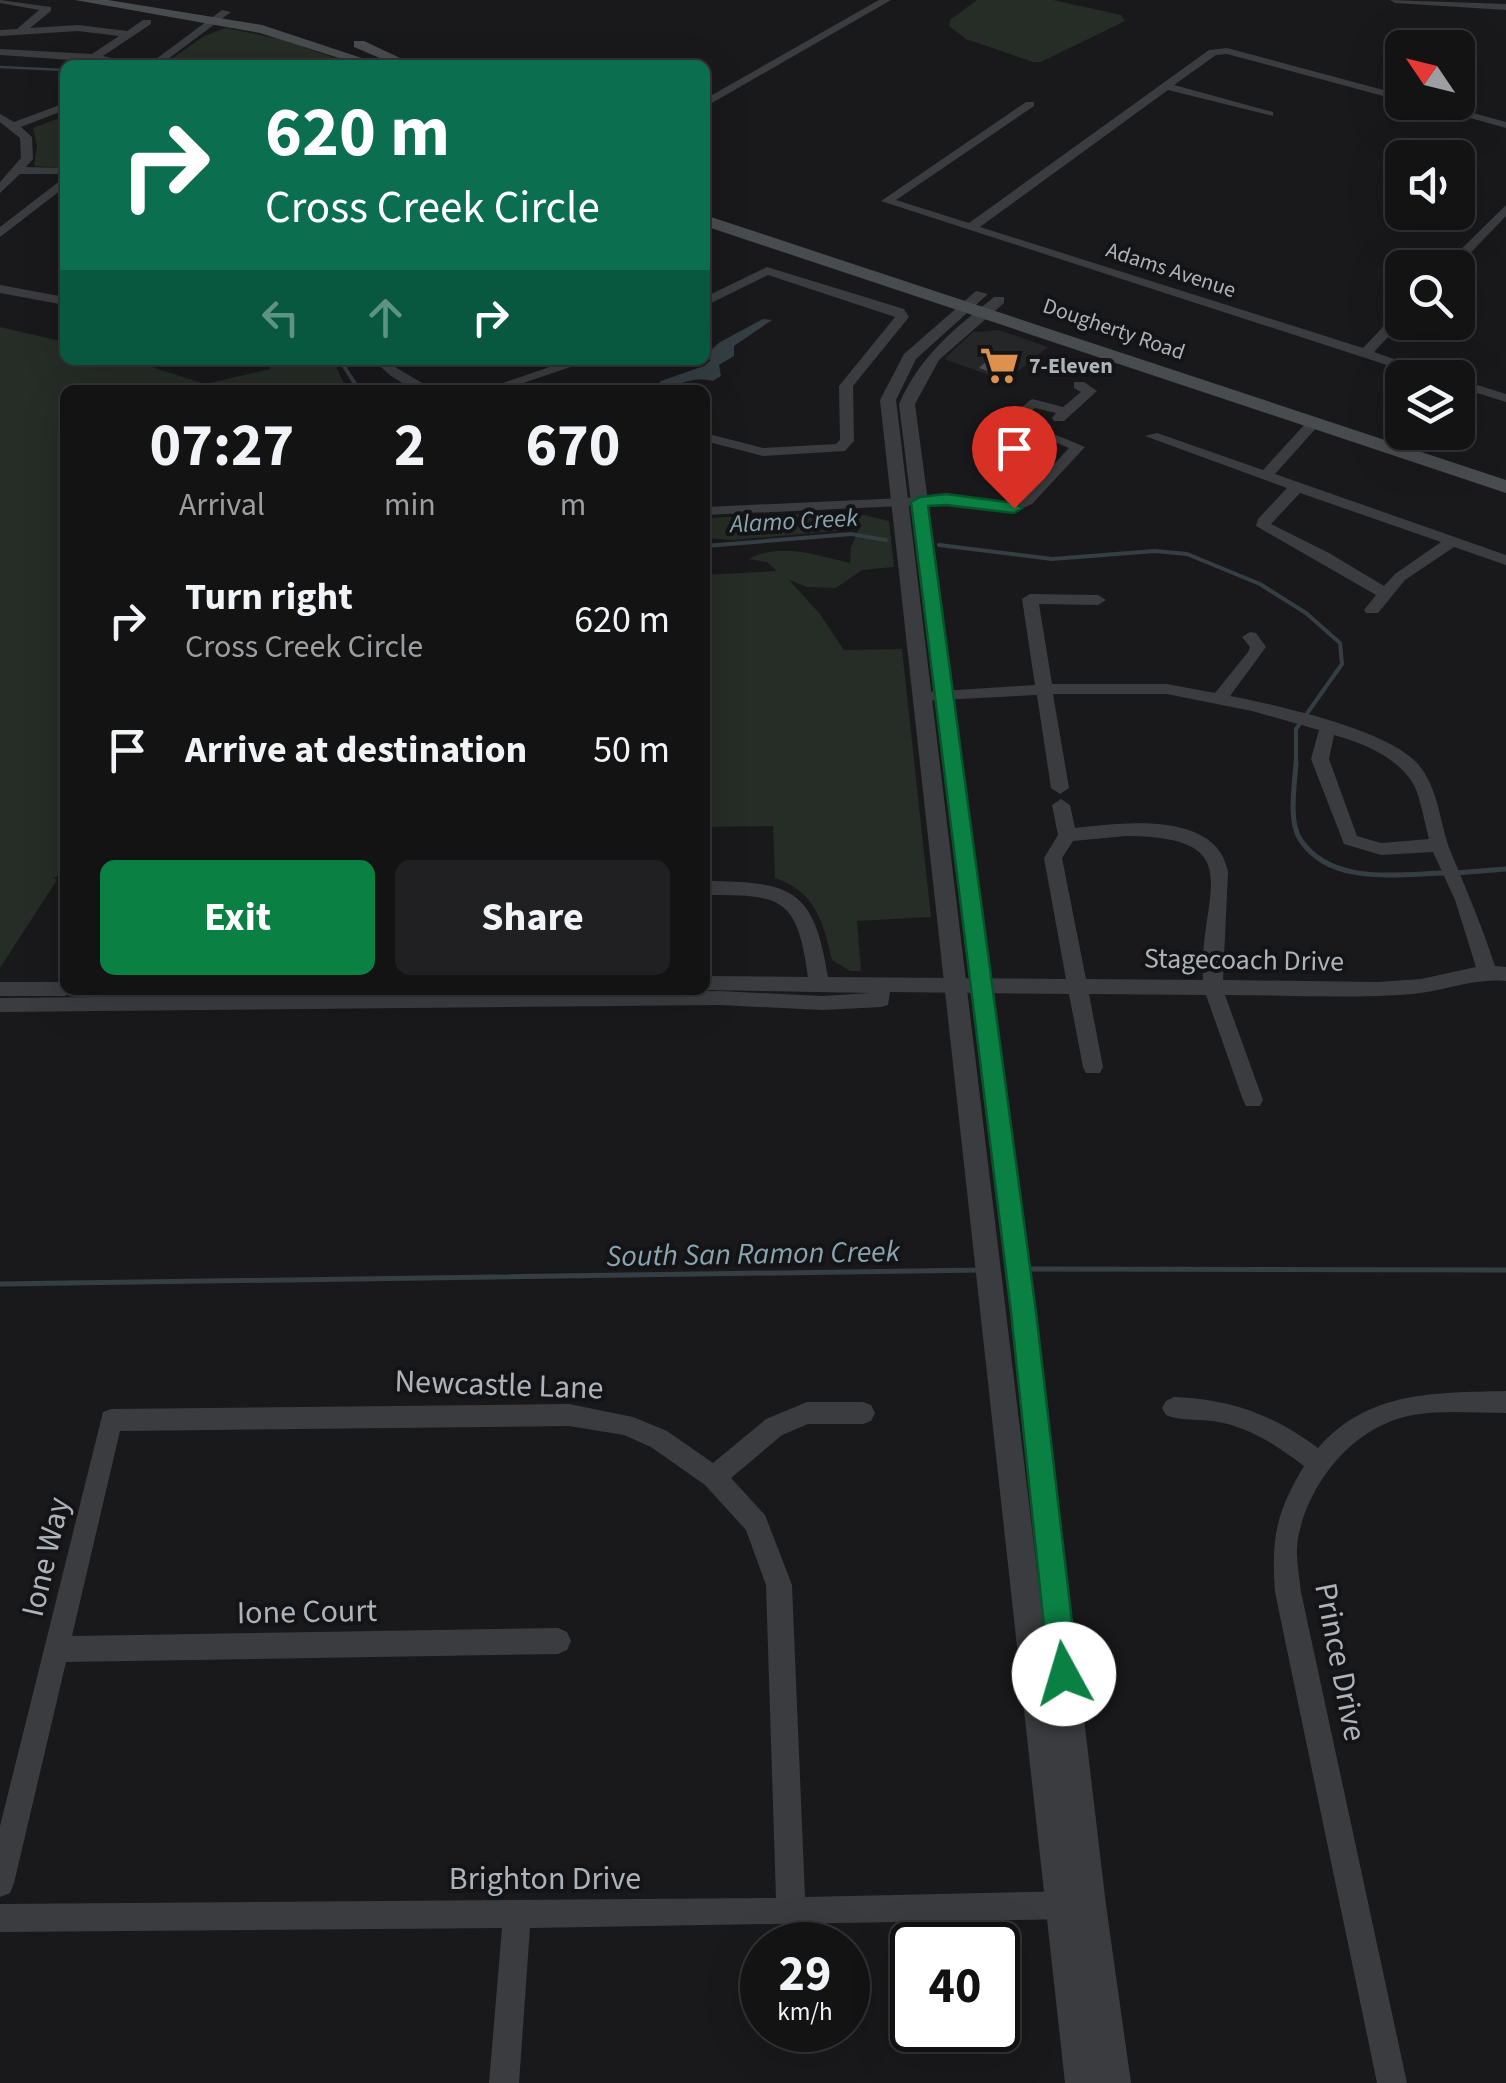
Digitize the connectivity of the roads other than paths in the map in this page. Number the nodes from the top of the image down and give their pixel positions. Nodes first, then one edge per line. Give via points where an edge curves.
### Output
1 (0, 0) edge
2 (82, 0) edge
3 (138, 0) edge
4 (886, 0) edge
5 (1395, 0) edge
6 (1506, 6) edge
7 (220, 16) junction
8 (147, 22) dead end
9 (19, 32) junction
10 (0, 33) edge
11 (126, 34) junction
12 (0, 52) edge
13 (94, 57) junction
14 (110, 60) edge
15 (146, 60) edge
16 (160, 60) edge
17 (362, 60) edge
18 (395, 60) edge
19 (1166, 86) junction
20 (1385, 93) edge
21 (710, 101) edge
22 (1030, 104) dead end
23 (60, 111) edge
24 (1269, 114) dead end
25 (0, 117) edge
26 (1475, 117) edge
27 (1506, 125) edge
28 (14, 126) junction
29 (0, 172) edge
30 (17, 172) junction
31 (60, 172) edge
32 (60, 185) edge
33 (0, 189) edge
34 (1506, 209) edge
35 (710, 210) edge
36 (710, 221) edge
37 (971, 228) junction
38 (0, 233) edge
39 (1466, 250) edge
40 (0, 288) edge
41 (60, 299) edge
42 (710, 300) edge
43 (983, 302) junction
44 (1385, 333) edge
45 (1366, 354) junction
46 (1385, 360) edge
47 (386, 365) edge
48 (568, 365) edge
49 (418, 385) edge
50 (504, 385) edge
51 (1078, 385) dead end
52 (1475, 388) edge
53 (1506, 398) edge
54 (1066, 412) junction
55 (1305, 423) junction
56 (1042, 432) junction
57 (1385, 432) edge
58 (1152, 436) dead end
59 (710, 439) edge
60 (1385, 439) edge
61 (1442, 450) edge
62 (1506, 471) edge
63 (1260, 473) junction
64 (1298, 486) junction
65 (1506, 487) edge
66 (899, 502) junction
67 (920, 502) junction
68 (710, 511) edge
69 (1453, 541) junction
70 (1506, 560) edge
71 (1384, 593) junction
72 (1098, 600) dead end
73 (1372, 610) dead end
74 (1250, 637) dead end
75 (1046, 690) junction
76 (934, 697) junction
77 (1220, 698) junction
78 (1326, 727) junction
79 (1068, 835) junction
80 (1441, 848) junction
81 (710, 888) edge
82 (1497, 972) edge
83 (710, 983) edge
84 (819, 983) junction
85 (879, 983) junction
86 (1076, 985) junction
87 (968, 986) junction
88 (1214, 988) junction
89 (0, 989) edge
90 (60, 989) edge
91 (460, 995) edge
92 (625, 995) edge
93 (147, 996) edge
94 (334, 996) edge
95 (0, 1005) edge
96 (978, 1062) junction
97 (1093, 1068) dead end
98 (1254, 1100) dead end
99 (1009, 1312) junction
100 (1506, 1402) edge
101 (1174, 1408) dead end
102 (863, 1414) dead end
103 (112, 1420) joint
104 (1319, 1463) junction
105 (714, 1478) junction
106 (558, 1641) dead end
107 (58, 1649) junction
108 (0, 1883) edge
109 (1075, 1905) junction
110 (791, 1912) junction
111 (517, 1914) junction
112 (0, 1918) edge
113 (504, 2083) edge
114 (1082, 2083) edge
115 (1100, 2083) edge
116 (1114, 2083) edge
117 (1392, 2083) edge

1 - 9 street via 47,8
2 - 7 main road
3 - 7 main road
4 - 21 street
5 - 6 street
7 - 15 street
7 - 16 street
7 - 17 main road
7 - 18 main road via 332,35
8 - 11 street
9 - 10 street
9 - 11 street via 78,28
11 - 13 street
12 - 13 street
13 - 14 street
19 - 20 street via 1206,56 1226,50
19 - 24 street
19 - 37 street
22 - 37 street, Adams Avenue via 887,201
23 - 28 street
25 - 28 street
26 - 27 street
28 - 30 street via 28,150
29 - 30 street
30 - 31 street
30 - 33 street
32 - 38 street
34 - 39 street
35 - 43 main road, Dougherty Road
36 - 43 main road, Dougherty Road
37 - 45 street, Adams Avenue
40 - 41 street
42 - 59 street via 767,271 902,318 846,386 847,441 840,448 763,452
43 - 55 main road, Dougherty Road
43 - 57 main road, Dougherty Road
43 - 66 street via 908,357 888,400
43 - 67 street via 926,364 907,404
44 - 45 street
45 - 46 street, Adams Avenue
47 - 49 street
48 - 50 street
51 - 54 street via 1090,391
52 - 53 street
54 - 56 street
54 - 56 street via 1032,403 1010,421
55 - 60 main road via 1328,420
55 - 63 street
55 - 65 main road, Dougherty Road
56 - 67 street via 1078,447 1027,501 1014,508
58 - 63 street
61 - 62 main road, Dougherty Road
63 - 64 street
64 - 69 street
64 - 71 street via 1264,526
66 - 67 street
66 - 68 street
66 - 76 street
67 - 76 street
69 - 70 street
69 - 71 street
71 - 73 street
72 - 75 street via 1030,599
74 - 77 street via 1256,653
75 - 76 street
75 - 77 street via 1168,689
75 - 79 street
76 - 87 street
77 - 78 street
78 - 80 street via 1362,737 1410,766 1425,788
78 - 80 street via 1321,769 1350,840 1381,849
79 - 86 street via 1054,858
79 - 88 street via 1175,830 1204,842 1217,860
80 - 82 street
81 - 84 street via 772,890 791,899 813,938
82 - 88 street, Stagecoach Drive via 1378,988
83 - 84 street, Stagecoach Drive
84 - 85 street, Stagecoach Drive
85 - 87 street, Stagecoach Drive
85 - 92 street via 881,1000 862,1001
86 - 87 street, Stagecoach Drive
86 - 88 street, Stagecoach Drive
86 - 97 street
87 - 96 street
88 - 98 street
89 - 90 street
91 - 94 street
93 - 94 street
93 - 95 street
96 - 99 street via 1014,1238
96 - 99 street via 985,1239
99 - 109 street
100 - 104 street, Prince Drive via 1411,1405 1376,1414
101 - 104 street via 1237,1414
102 - 105 street via 807,1413 774,1427
103 - 105 street, Newcastle Lane via 569,1416 660,1438
103 - 107 street, Ione Way
104 - 117 street, Prince Drive via 1297,1500 1285,1541 1288,1592
105 - 110 street, Newcastle Lane via 756,1523 779,1584
106 - 107 street, Ione Court
107 - 108 street, Ione Way
109 - 110 street, Brighton Drive
109 - 114 street
109 - 115 street
109 - 116 street
110 - 111 street, Brighton Drive
111 - 112 street, Brighton Drive
111 - 113 street

